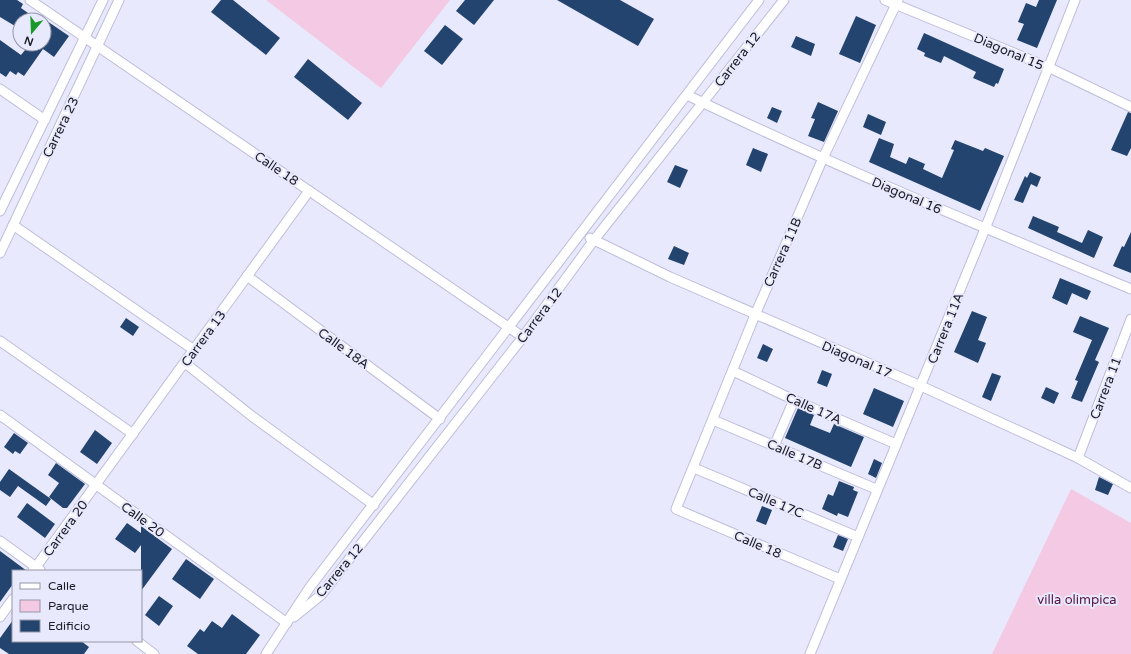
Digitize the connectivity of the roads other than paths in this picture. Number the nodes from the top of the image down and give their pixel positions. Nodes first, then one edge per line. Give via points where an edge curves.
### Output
1 (30, 0) edge
2 (103, 0) edge
3 (119, 0) edge
4 (759, 0) edge
5 (784, 0) edge
6 (885, 0) edge
7 (1075, 0) edge
8 (897, 2) edge
9 (86, 38) junction
10 (99, 47) junction
11 (1048, 67) junction
12 (0, 89) edge
13 (687, 95) junction
14 (703, 103) junction
15 (1131, 107) edge
16 (45, 120) junction
17 (823, 158) junction
18 (310, 191) junction
19 (3, 197) edge
20 (0, 211) edge
21 (14, 225) junction
22 (985, 229) junction
23 (581, 234) junction
24 (594, 240) junction
25 (0, 253) edge
26 (247, 276) junction
27 (1131, 289) edge
28 (755, 315) junction
29 (1131, 320) edge
30 (510, 327) junction
31 (523, 337) junction
32 (0, 342) edge
33 (194, 350) junction
34 (185, 363) junction
35 (733, 371) junction
36 (921, 386) junction
37 (794, 400) junction
38 (0, 415) edge
39 (440, 419) junction
40 (713, 420) junction
41 (133, 434) junction
42 (896, 444) junction
43 (774, 446) junction
44 (1078, 458) junction
45 (694, 468) junction
46 (96, 484) junction
47 (1131, 488) edge
48 (876, 489) junction
49 (374, 505) junction
50 (676, 509) joint
51 (858, 536) junction
52 (0, 541) edge
53 (37, 570) edge
54 (840, 579) junction
55 (12, 600) edge
56 (0, 617) edge
57 (287, 623) junction
58 (138, 642) edge
59 (154, 654) edge
60 (266, 654) edge
61 (810, 654) edge

1 - 9 street, Calle 18
2 - 9 street, Carrera 23
3 - 10 street, Carrera 23
4 - 13 street, Carrera 12
5 - 14 street, Carrera 12
6 - 8 street, Diagonal 15
7 - 11 street, Carrera 11A
8 - 11 street, Diagonal 15
8 - 17 street, Carrera 11B
9 - 10 street, Calle 18
9 - 16 street, Carrera 23
10 - 18 street, Calle 18
10 - 21 street, Carrera 23
11 - 15 street, Diagonal 15
11 - 22 street, Carrera 11A
12 - 16 street
13 - 14 street, Diagonal 16
13 - 23 street, Carrera 12
14 - 17 street, Diagonal 16
14 - 24 street, Carrera 12
16 - 19 street, Carrera 23
17 - 22 street, Diagonal 16
17 - 28 street, Carrera 11B
18 - 26 street, Carrera 13
18 - 30 street, Calle 18
19 - 20 street, Carrera 23
21 - 25 street, Carrera 23
21 - 33 street
22 - 27 street, Diagonal 16
22 - 36 street, Carrera 11A
23 - 24 street, Diagonal 17
23 - 30 street, Carrera 12
24 - 28 street, Diagonal 17
24 - 31 street, Carrera 12
26 - 33 street, Carrera 13
26 - 39 street, Calle 18A
28 - 35 street, Carrera 11B
28 - 36 street, Diagonal 17
29 - 44 street, Carrera 11
30 - 31 street, Calle 18
30 - 39 street, Carrera 12
31 - 57 street, Carrera 12 via 321,595
32 - 41 street
33 - 34 street, Carrera 13
34 - 41 street, Carrera 13
34 - 49 street via 253,417
35 - 37 street, Calle 17A
35 - 40 street, Carrera 11B
36 - 42 street, Carrera 11A
36 - 44 street, Diagonal 17
37 - 42 street, Calle 17A
37 - 43 street
38 - 46 street, Calle 20
39 - 49 street, Carrera 12
40 - 43 street, Calle 17B
40 - 45 street, Carrera 11B
41 - 46 street, Carrera 13
42 - 48 street, Carrera 11A
43 - 48 street, Calle 17B
44 - 47 street, Diagonal 17
45 - 50 street, Carrera 11B
45 - 51 street, Calle 17C
46 - 53 street, Carrera 20
46 - 57 street, Calle 20
48 - 51 street, Carrera 11A
49 - 57 street, Carrera 12 via 310,587
50 - 54 street, Calle 18
51 - 54 street, Carrera 11A
52 - 53 street
54 - 61 street, Carrera 11A
55 - 56 street
57 - 60 street, Carrera 12
58 - 59 street

